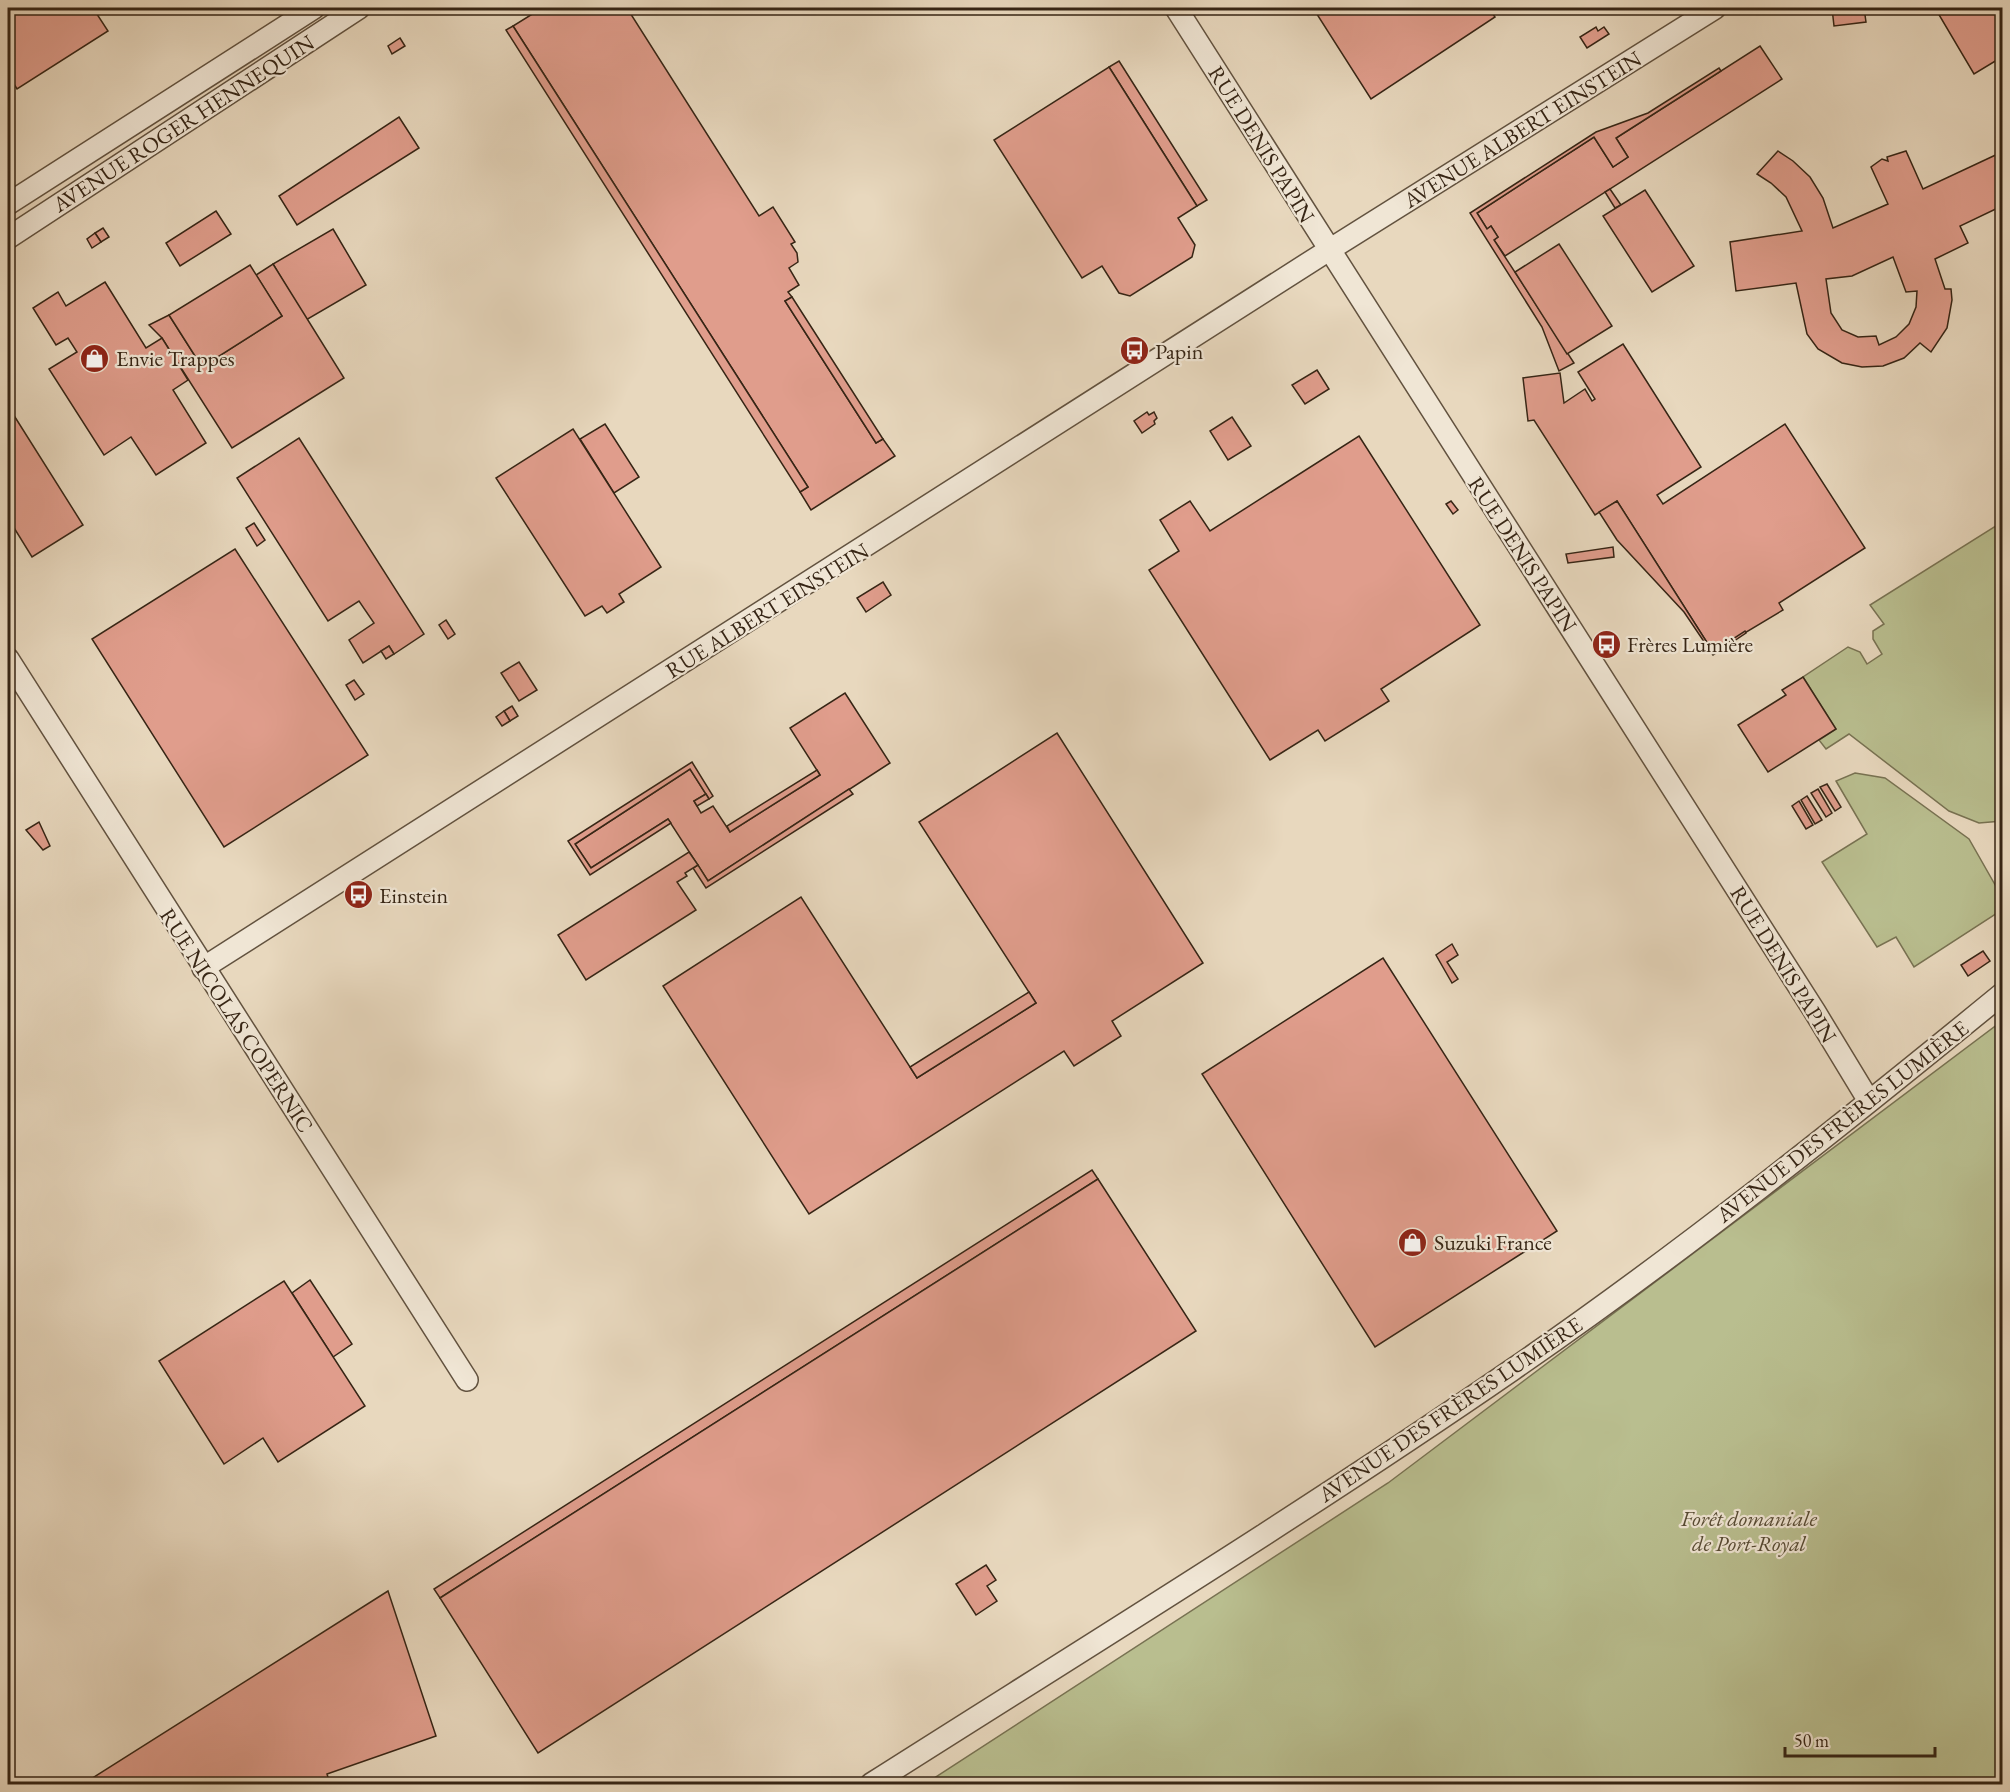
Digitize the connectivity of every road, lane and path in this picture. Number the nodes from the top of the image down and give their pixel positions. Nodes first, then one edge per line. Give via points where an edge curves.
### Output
1 (314, 8) edge
2 (359, 8) edge
3 (1176, 8) edge
4 (1715, 8) edge
5 (8, 204) edge
6 (8, 238) edge
7 (1329, 250) junction
8 (8, 658) edge
9 (203, 968) junction
10 (2002, 994) edge
11 (1869, 1101) junction
12 (467, 1380) dead end
13 (870, 1785) edge

1 - 5 street, AVENUE ROGER HENNEQUIN
2 - 6 street, AVENUE ROGER HENNEQUIN
3 - 7 street, RUE DENIS PAPIN
4 - 7 street, AVENUE ALBERT EINSTEIN
7 - 9 street, RUE ALBERT EINSTEIN
7 - 11 street, RUE DENIS PAPIN
8 - 9 street, RUE NICOLAS COPERNIC
9 - 12 street, RUE NICOLAS COPERNIC
10 - 11 street, AVENUE DES FRÈRES LUMIÈRE
11 - 13 street, AVENUE DES FRÈRES LUMIÈRE via 1639,1280 1512,1370

